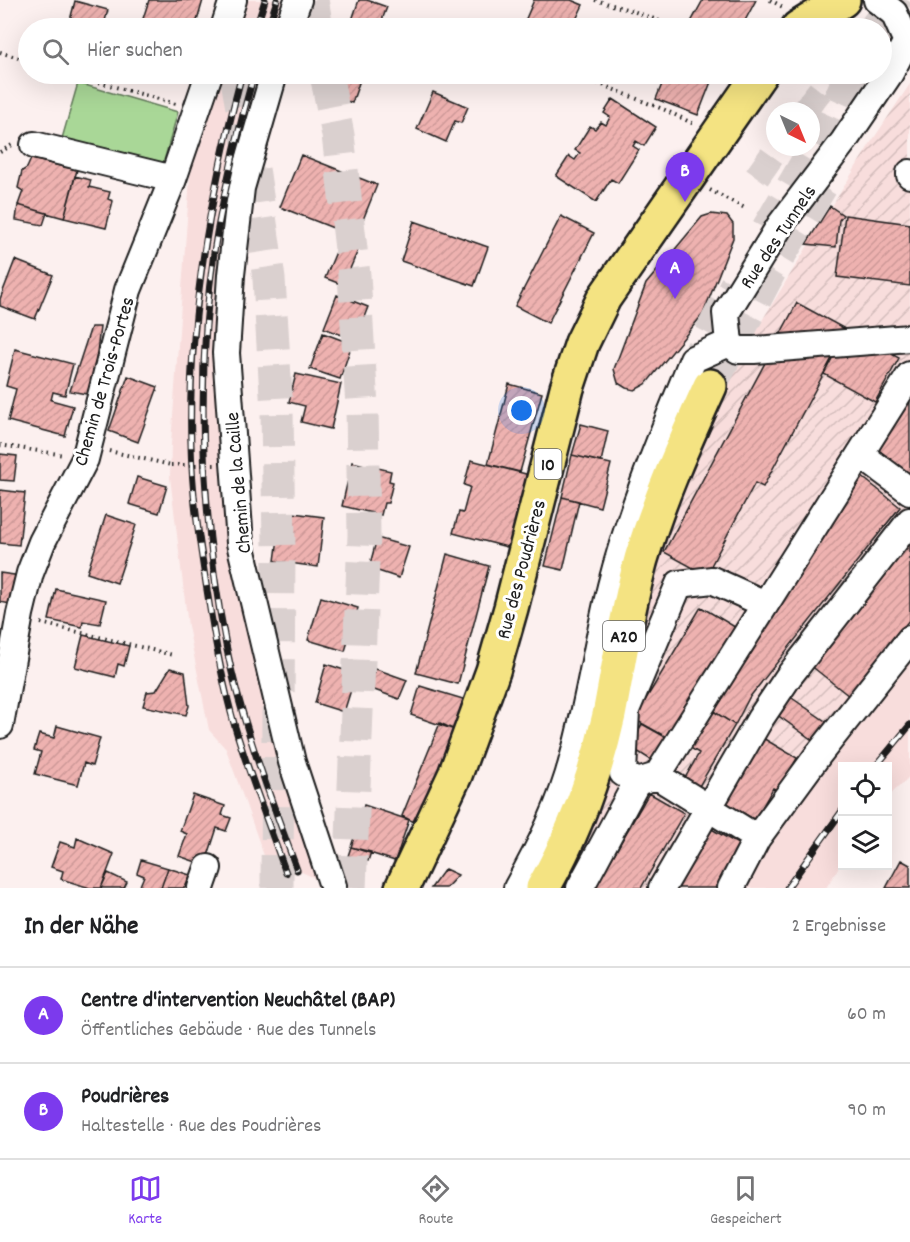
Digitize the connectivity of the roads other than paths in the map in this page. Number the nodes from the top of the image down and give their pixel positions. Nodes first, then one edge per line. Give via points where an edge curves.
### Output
1 (233, 0) edge
2 (298, 0) edge
3 (843, 0) edge
4 (877, 0) edge
5 (795, 16) edge
6 (227, 18) edge
7 (292, 18) edge
8 (908, 38) edge
9 (892, 69) edge
10 (206, 84) edge
11 (271, 84) edge
12 (753, 84) edge
13 (883, 84) edge
14 (34, 144) dead end
15 (173, 179) junction
16 (910, 338) edge
17 (733, 346) junction
18 (910, 375) edge
19 (710, 386) tunnel mouth
20 (860, 454) junction
21 (910, 490) edge
22 (910, 521) edge
23 (765, 604) junction
24 (910, 639) edge
25 (0, 725) edge
26 (647, 779) junction
27 (708, 807) junction
28 (757, 838) junction
29 (333, 886) dead end
30 (402, 888) edge
31 (517, 888) edge
32 (543, 888) edge
33 (580, 888) edge
34 (662, 888) edge
35 (731, 888) edge

1 - 6 street
2 - 7 street
3 - 5 main road
4 - 8 street via 894,13
8 - 9 street, Rue des Tunnels
10 - 15 street, Chemin de Trois-Portes
11 - 29 street, Chemin de la Caille via 241,188 231,275 226,353 240,543 292,762
12 - 30 main road, Rue des Poudrières / 10 via 604,298 582,343 493,671 455,775
13 - 17 street, Rue des Tunnels via 780,224 726,313
14 - 15 street
15 - 25 street, Chemin de Trois-Portes via 128,290 96,455 42,542 30,573
16 - 17 street via 754,350
17 - 31 street via 693,359 660,440 611,587 573,761 556,811
18 - 20 street
19 - 32 main road, A20 via 678,455 641,560 595,767
20 - 21 street
20 - 23 street
22 - 27 street via 789,676
23 - 26 street
23 - 26 street via 712,580 679,584 626,710 623,773
24 - 28 street
26 - 27 street
26 - 33 street
27 - 28 street
27 - 34 street
28 - 35 street

